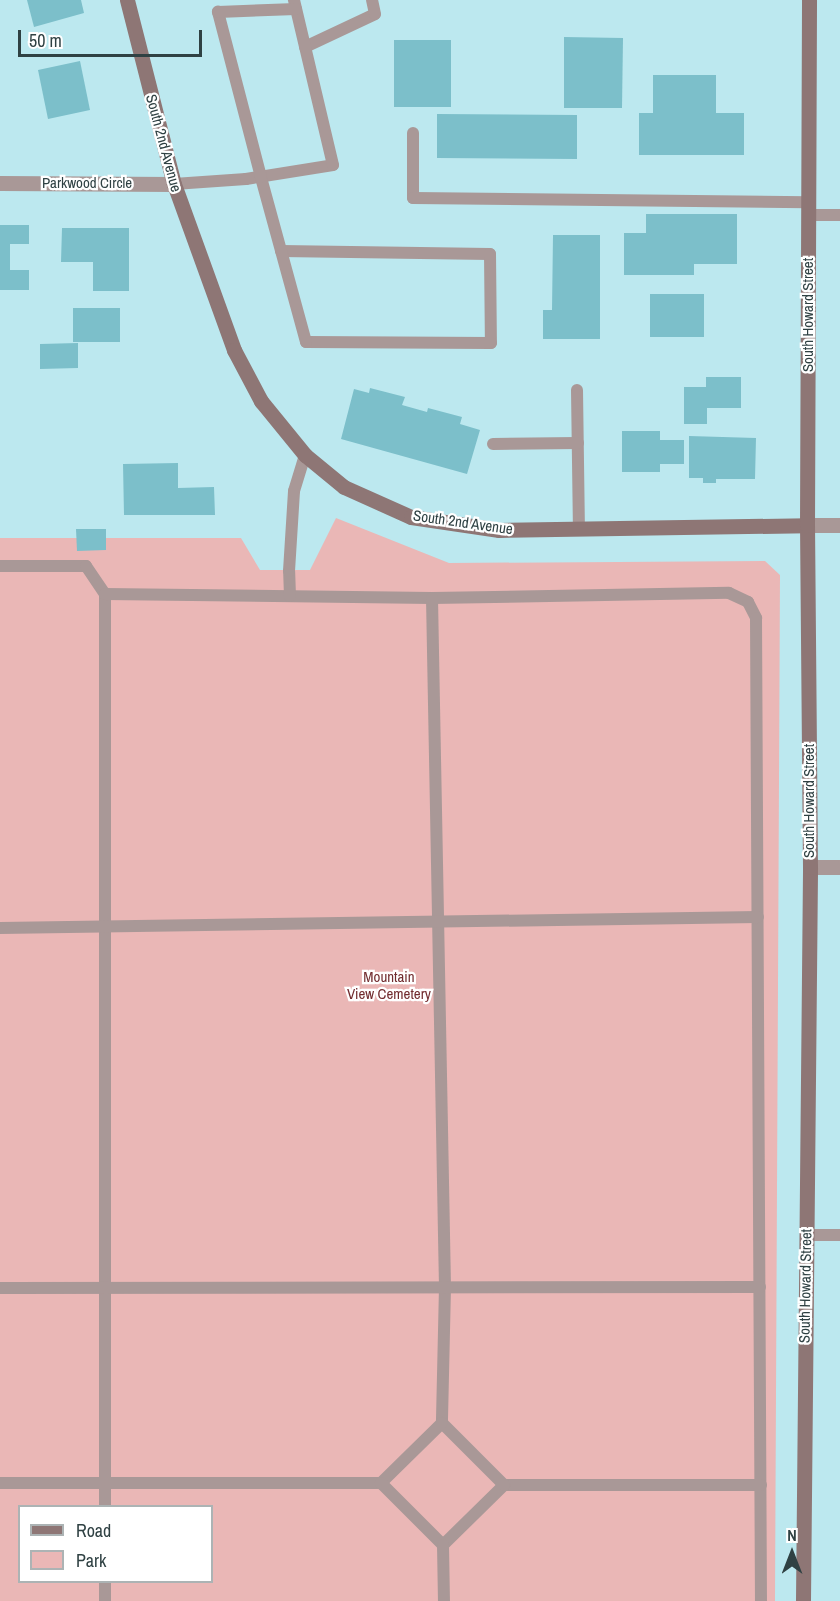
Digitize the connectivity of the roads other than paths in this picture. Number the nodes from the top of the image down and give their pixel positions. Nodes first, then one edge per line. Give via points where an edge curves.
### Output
1 (127, 0) edge
2 (372, 0) edge
3 (809, 0) edge
4 (295, 4) edge
5 (305, 47) junction
6 (413, 133) dead end
7 (261, 177) junction
8 (0, 183) edge
9 (174, 184) junction
10 (808, 208) junction
11 (840, 215) edge
12 (281, 250) junction
13 (577, 390) dead end
14 (578, 443) junction
15 (493, 444) dead end
16 (305, 455) junction
17 (807, 525) junction
18 (840, 525) edge
19 (579, 529) junction
20 (0, 566) edge
21 (105, 594) junction
22 (290, 596) junction
23 (432, 598) junction
24 (810, 867) junction
25 (840, 867) edge
26 (758, 917) junction
27 (438, 922) junction
28 (105, 927) junction
29 (0, 928) edge
30 (806, 1235) junction
31 (840, 1235) edge
32 (445, 1287) junction
33 (760, 1287) junction
34 (0, 1288) edge
35 (105, 1288) junction
36 (442, 1423) junction
37 (0, 1483) edge
38 (105, 1483) junction
39 (381, 1483) junction
40 (504, 1485) junction
41 (761, 1485) junction
42 (105, 1505) edge
43 (443, 1545) junction
44 (105, 1583) edge
45 (105, 1601) edge
46 (444, 1601) edge
47 (761, 1601) edge
48 (803, 1601) edge

1 - 9 main road, South 2nd Avenue
2 - 5 lane via 375,14
3 - 10 main road, South Howard Street
4 - 5 lane
4 - 7 lane via 218,12
5 - 7 lane via 333,165
6 - 10 lane via 413,198
7 - 9 lane
7 - 12 lane
8 - 9 street, Parkwood Circle
9 - 16 main road, South 2nd Avenue via 234,350 261,401
10 - 11 lane
10 - 17 main road, South Howard Street
12 - 12 lane via 306,342 491,343 490,254
13 - 14 lane
14 - 15 lane
14 - 19 lane
16 - 19 main road, South 2nd Avenue via 344,487 411,517 499,530
16 - 22 lane via 294,491
17 - 18 street
17 - 19 main road, South 2nd Avenue
17 - 24 main road, South Howard Street
20 - 21 lane via 86,566
21 - 22 lane
21 - 28 lane
22 - 23 lane
23 - 26 lane via 729,593 748,602 756,618
23 - 27 lane
24 - 25 street
24 - 30 main road, South Howard Street
26 - 27 lane
26 - 33 lane
27 - 28 lane
27 - 32 lane
28 - 29 lane
28 - 35 lane
30 - 31 lane
30 - 48 main road, South Howard Street
32 - 33 lane
32 - 35 lane
32 - 36 lane
33 - 41 lane
34 - 35 lane
35 - 38 lane
36 - 39 lane
36 - 40 lane
37 - 38 lane
38 - 39 lane
38 - 42 lane
39 - 43 lane
40 - 41 lane
40 - 43 lane
41 - 47 lane
43 - 46 lane
44 - 45 lane

